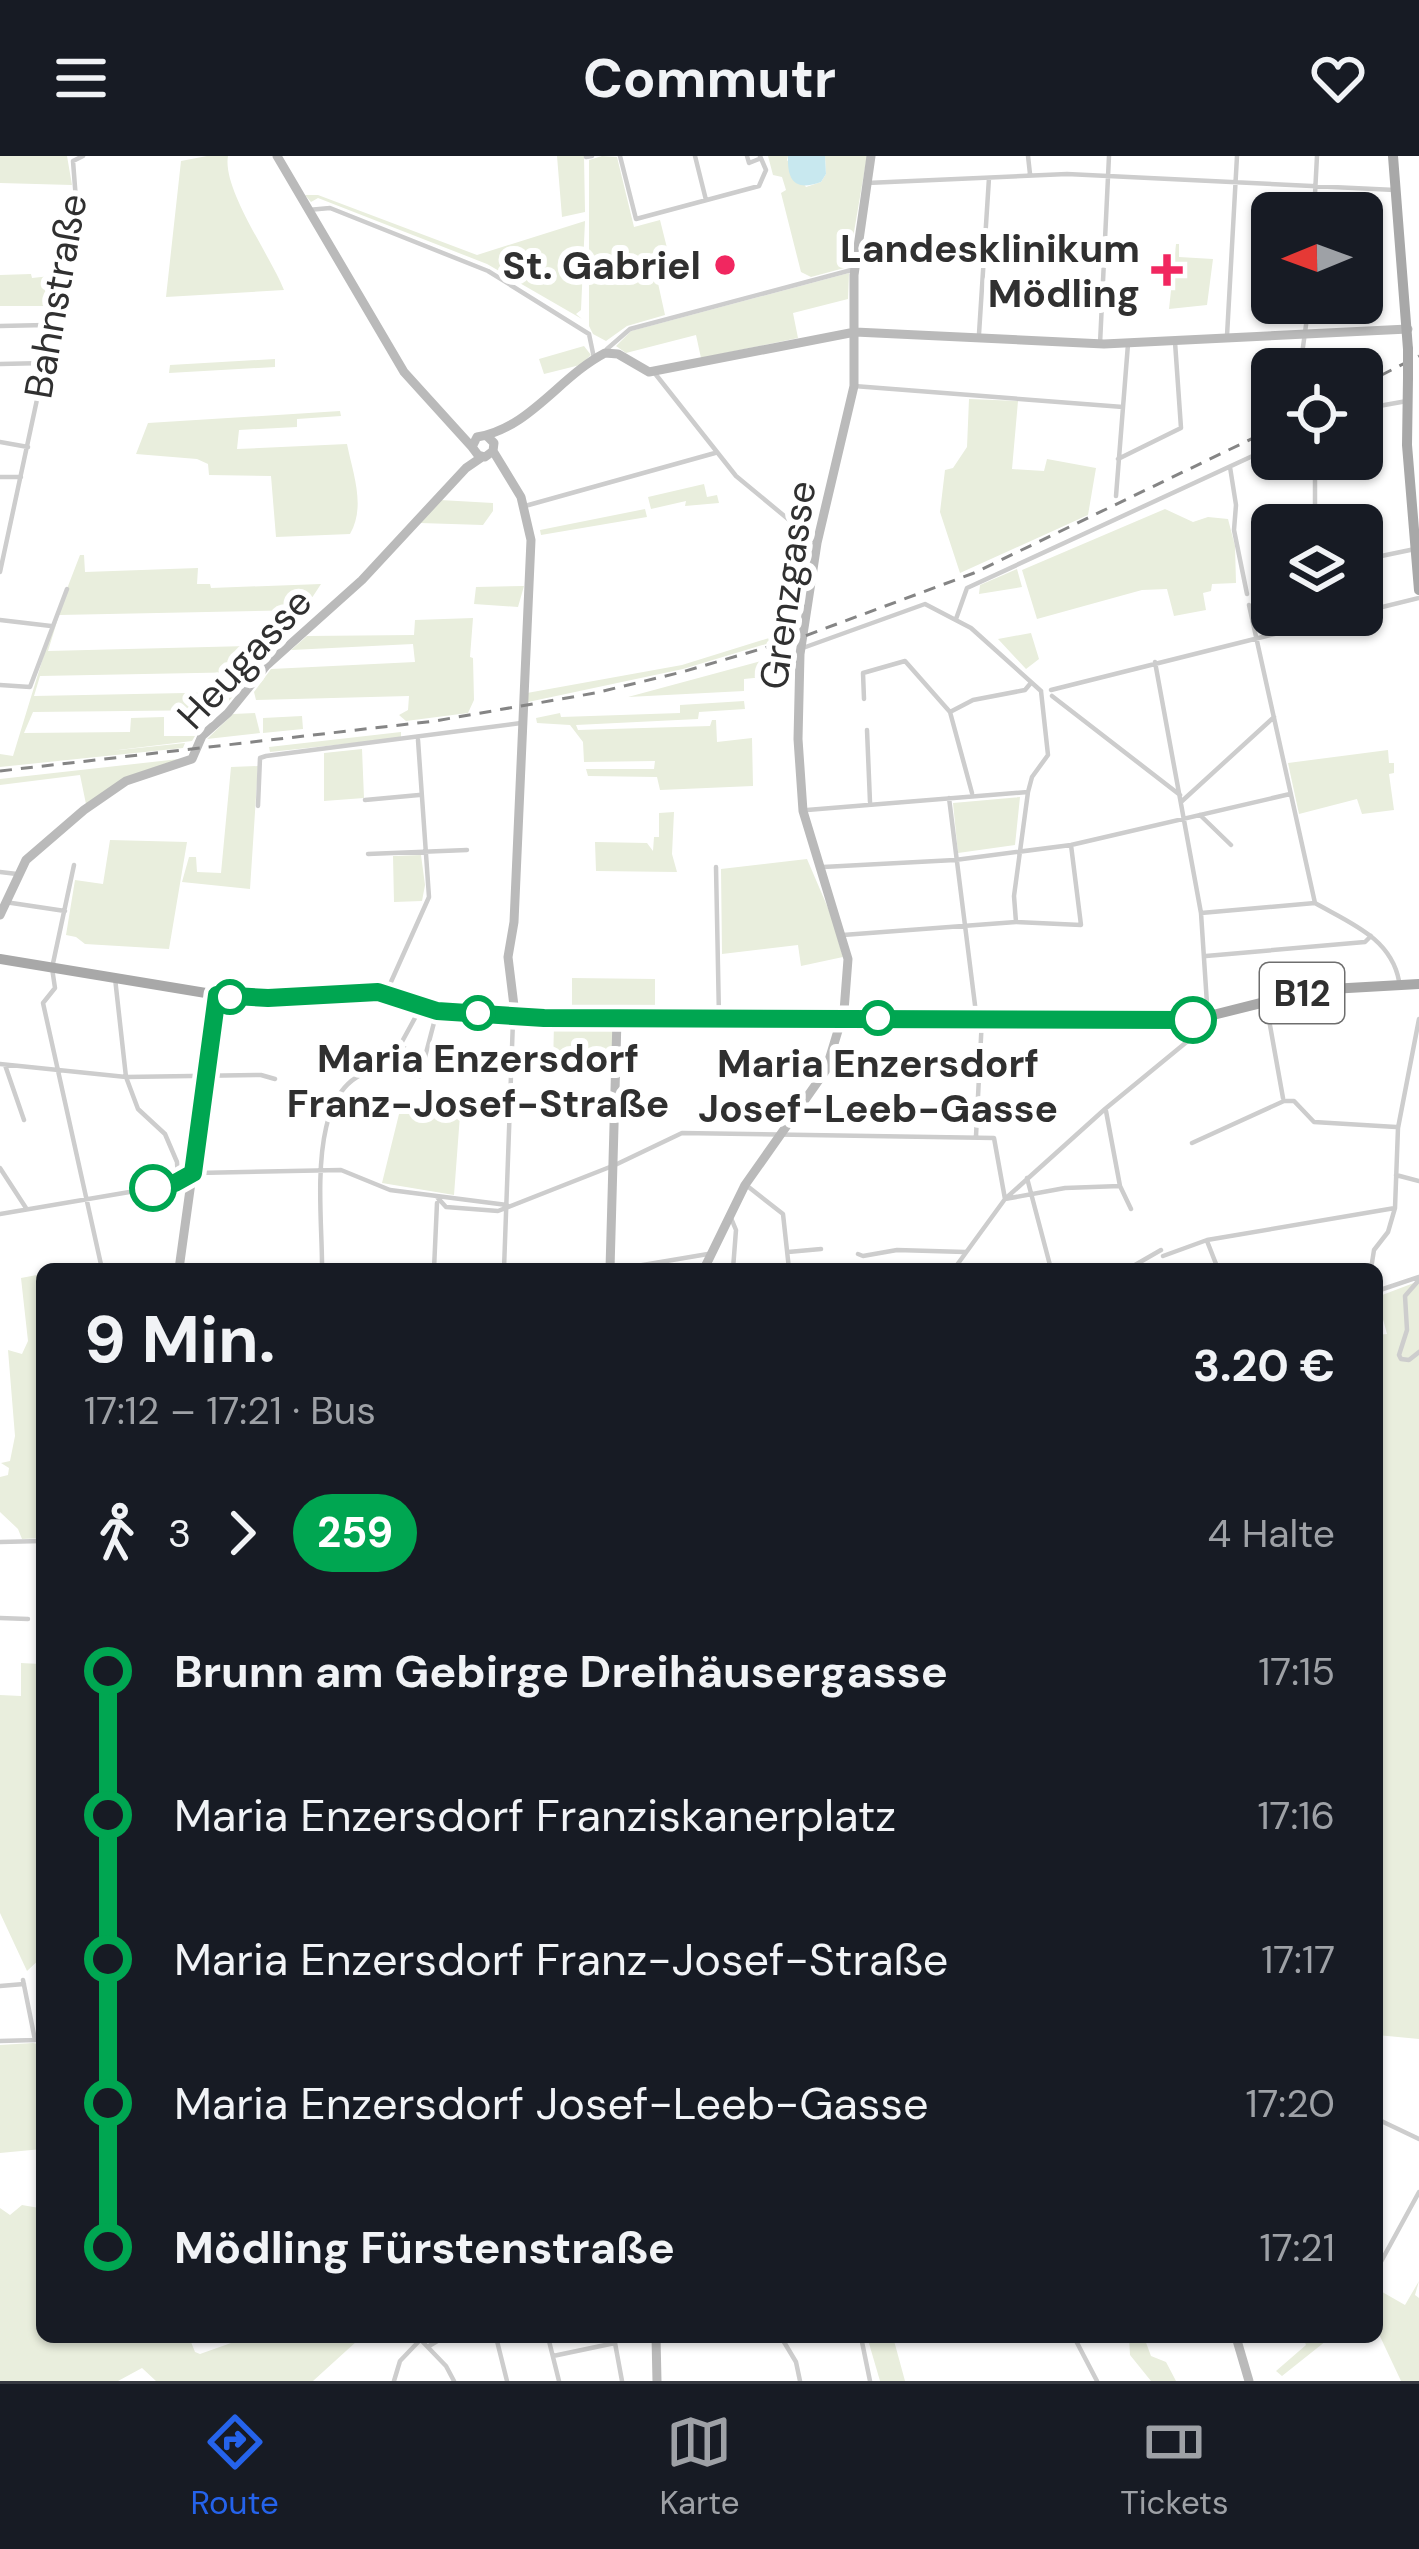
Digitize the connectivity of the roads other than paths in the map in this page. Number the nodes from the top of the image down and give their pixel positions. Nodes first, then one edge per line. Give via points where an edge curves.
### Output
1 (83, 156) edge
2 (277, 156) edge
3 (620, 156) edge
4 (695, 156) edge
5 (747, 156) edge
6 (759, 156) edge
7 (871, 156) edge
8 (1028, 156) edge
9 (1109, 156) edge
10 (1237, 156) edge
11 (1317, 156) edge
12 (1393, 156) edge
13 (1030, 175) junction
14 (1108, 176) junction
15 (988, 178) junction
16 (1235, 182) junction
17 (867, 183) junction
18 (1315, 187) junction
19 (1397, 190) junction
20 (1315, 192) edge
21 (706, 200) junction
22 (308, 211) junction
23 (856, 245) junction
24 (983, 251) junction
25 (1105, 257) junction
26 (855, 269) junction
27 (1308, 324) edge
28 (0, 326) edge
29 (53, 329) junction
30 (1413, 330) edge
31 (855, 332) junction
32 (1307, 334) junction
33 (979, 336) junction
34 (1226, 338) junction
35 (1175, 341) junction
36 (1100, 344) junction
37 (1128, 344) junction
38 (1304, 348) edge
39 (600, 356) junction
40 (46, 363) junction
41 (0, 364) edge
42 (652, 371) junction
43 (854, 386) junction
44 (1413, 399) edge
45 (1383, 405) edge
46 (1123, 407) junction
47 (1413, 421) edge
48 (0, 442) edge
49 (28, 447) junction
50 (483, 448) junction
51 (715, 452) junction
52 (1251, 457) edge
53 (1118, 459) junction
54 (1230, 467) junction
55 (0, 477) edge
56 (21, 477) junction
57 (1116, 495) dead end
58 (525, 506) junction
59 (1415, 515) edge
60 (0, 532) edge
61 (10, 532) junction
62 (817, 543) junction
63 (1416, 549) junction
64 (1383, 556) edge
65 (0, 572) edge
66 (67, 590) dead end
67 (1247, 593) dead end
68 (1419, 594) edge
69 (1250, 605) dead end
70 (1383, 605) edge
71 (956, 619) junction
72 (0, 620) edge
73 (51, 626) junction
74 (1262, 636) edge
75 (1255, 638) junction
76 (800, 650) junction
77 (1155, 662) junction
78 (1030, 684) junction
79 (0, 686) edge
80 (1047, 694) junction
81 (864, 699) dead end
82 (950, 712) junction
83 (1274, 717) junction
84 (521, 723) junction
85 (867, 730) dead end
86 (418, 739) junction
87 (1028, 792) junction
88 (1290, 794) junction
89 (421, 795) junction
90 (972, 796) junction
91 (949, 798) junction
92 (1180, 799) junction
93 (365, 800) dead end
94 (870, 803) junction
95 (258, 806) dead end
96 (803, 811) junction
97 (1200, 815) junction
98 (1185, 819) junction
99 (1071, 845) junction
100 (1232, 845) dead end
101 (466, 850) dead end
102 (1019, 850) junction
103 (428, 852) junction
104 (368, 854) dead end
105 (955, 860) junction
106 (74, 865) dead end
107 (716, 867) dead end
108 (818, 867) junction
109 (0, 872) edge
110 (17, 874) junction
111 (5, 902) junction
112 (1315, 903) junction
113 (64, 911) junction
114 (1201, 913) junction
115 (0, 915) edge
116 (1016, 922) junction
117 (964, 926) junction
118 (842, 935) junction
119 (1370, 938) junction
120 (1205, 956) junction
121 (0, 959) edge
122 (52, 968) junction
123 (115, 977) junction
124 (1419, 983) edge
125 (1400, 985) junction
126 (386, 993) junction
127 (217, 995) junction
128 (1266, 1003) junction
129 (421, 1007) junction
130 (437, 1011) junction
131 (514, 1014) junction
132 (719, 1018) junction
133 (982, 1018) junction
134 (1419, 1018) edge
135 (617, 1019) junction
136 (842, 1019) junction
137 (1208, 1019) junction
138 (401, 1047) junction
139 (425, 1056) junction
140 (3, 1065) edge
141 (55, 1069) junction
142 (387, 1069) junction
143 (205, 1075) junction
144 (126, 1077) junction
145 (275, 1078) dead end
146 (511, 1101) junction
147 (1284, 1101) junction
148 (616, 1106) junction
149 (1105, 1108) junction
150 (24, 1120) dead end
151 (1398, 1127) junction
152 (781, 1135) junction
153 (976, 1136) junction
154 (1192, 1143) dead end
155 (615, 1165) junction
156 (0, 1168) edge
157 (323, 1170) junction
158 (193, 1173) junction
159 (1396, 1175) junction
160 (1028, 1178) junction
161 (178, 1181) junction
162 (1419, 1181) edge
163 (746, 1185) junction
164 (1120, 1186) junction
165 (1032, 1194) junction
166 (87, 1198) junction
167 (437, 1198) junction
168 (1005, 1199) junction
169 (507, 1205) junction
170 (26, 1208) junction
171 (1395, 1208) junction
172 (1131, 1210) dead end
173 (0, 1214) edge
174 (731, 1218) junction
175 (1207, 1240) junction
176 (821, 1249) dead end
177 (788, 1252) junction
178 (965, 1252) junction
179 (858, 1253) dead end
180 (712, 1255) junction
181 (101, 1263) edge
182 (180, 1263) edge
183 (322, 1263) edge
184 (434, 1263) edge
185 (504, 1263) edge
186 (615, 1263) edge
187 (648, 1263) edge
188 (707, 1263) edge
189 (733, 1263) edge
190 (789, 1263) edge
191 (958, 1263) edge
192 (1049, 1263) edge
193 (1141, 1263) edge
194 (1216, 1263) edge
195 (1372, 1263) edge
196 (1419, 1279) edge
197 (1383, 1289) edge
198 (1419, 1352) edge
199 (36, 1541) edge
200 (0, 1542) edge
201 (0, 1618) edge
202 (28, 1618) dead end
203 (0, 1986) edge
204 (0, 2041) edge
205 (1383, 2122) edge
206 (1419, 2139) edge
207 (1419, 2192) edge
208 (1383, 2258) edge
209 (415, 2343) edge
210 (424, 2343) edge
211 (434, 2343) edge
212 (498, 2343) edge
213 (550, 2343) edge
214 (656, 2343) edge
215 (785, 2343) edge
216 (862, 2343) edge
217 (1077, 2343) edge
218 (1238, 2343) edge
219 (428, 2348) junction
220 (553, 2356) junction
221 (394, 2381) edge
222 (454, 2381) edge
223 (507, 2381) edge
224 (559, 2381) edge
225 (622, 2381) edge
226 (657, 2381) edge
227 (800, 2381) edge
228 (870, 2381) edge
229 (1096, 2381) edge
230 (1249, 2381) edge

1 - 29 street, Bahnstraße via 73,161 79,200
2 - 22 street
3 - 21 street via 636,219
4 - 21 street
5 - 6 street via 749,163
6 - 21 street via 766,170 759,186
7 - 17 street, Grenzgasse
8 - 13 street
9 - 14 street
10 - 16 street
11 - 18 street
12 - 19 main road
13 - 14 street
13 - 15 street
14 - 16 street
14 - 25 street
15 - 17 street
15 - 24 street
16 - 18 street
16 - 34 street
17 - 23 street, Grenzgasse
18 - 19 street
18 - 20 street
19 - 30 main road
22 - 39 street via 330,208 488,271 589,334
22 - 50 street via 404,372
23 - 24 street
23 - 26 street, Grenzgasse
24 - 25 street
24 - 33 street
25 - 36 street
26 - 31 street, Grenzgasse
26 - 39 street via 630,329
27 - 32 street
28 - 29 street
29 - 40 street, Bahnstraße
30 - 32 street
30 - 44 main road, bridge
31 - 33 street
31 - 42 street
31 - 43 street, Grenzgasse
32 - 34 street
32 - 38 street
33 - 36 street
34 - 35 street
35 - 37 street
35 - 53 street via 1181,428
36 - 37 street
37 - 46 street
39 - 42 street via 618,354
39 - 50 street
40 - 41 street
40 - 49 street, Bahnstraße
42 - 51 street
43 - 46 street
43 - 62 street, Grenzgasse
44 - 45 street
44 - 47 main road
46 - 53 street
47 - 59 main road
48 - 49 street
49 - 56 street, Bahnstraße
50 - 58 street
50 - 110 street, Heugasse via 362,580 266,666 202,736 192,760 126,781
51 - 58 street
51 - 62 street
52 - 54 street
53 - 57 street
54 - 67 street
54 - 71 street via 968,588
55 - 56 street
56 - 61 street, Bahnstraße
58 - 84 street via 531,555
59 - 63 main road
60 - 61 street
61 - 65 street, Bahnstraße
62 - 76 street, Grenzgasse
63 - 64 street
63 - 68 main road
66 - 73 street
68 - 70 street
69 - 75 street
71 - 76 street via 925,604
71 - 78 street
72 - 73 street
73 - 79 street via 30,687
74 - 75 street
75 - 77 street
75 - 83 street
76 - 96 street, Grenzgasse
77 - 80 street
77 - 92 street
78 - 80 street
78 - 82 street
80 - 87 street via 1048,755
80 - 92 street
81 - 82 street via 863,674 905,661
82 - 90 street
83 - 88 street
83 - 92 street
84 - 86 street
84 - 131 street via 508,957
85 - 94 street
86 - 89 street
86 - 95 street via 263,757
87 - 90 street
87 - 102 street
88 - 97 street
88 - 112 street
89 - 93 street
89 - 103 street
90 - 91 street
91 - 94 street
91 - 105 street
92 - 98 street
94 - 96 street
96 - 108 street, Grenzgasse
97 - 98 street
97 - 100 street
98 - 99 street
98 - 114 street
99 - 102 street
99 - 116 street via 1083,924
101 - 103 street
102 - 105 street
102 - 116 street
103 - 104 street
103 - 126 street via 428,907
105 - 108 street
105 - 117 street
106 - 113 street
107 - 132 street
108 - 118 street, Grenzgasse
109 - 110 street
110 - 111 street, Heugasse
111 - 113 street
111 - 115 street, Heugasse
112 - 114 street
112 - 119 street
113 - 122 street
114 - 120 street
116 - 117 street
117 - 118 street
117 - 133 street
118 - 136 street, Grenzgasse via 849,972
119 - 120 street
119 - 125 street via 1393,957
120 - 137 street
121 - 122 main road, B12
122 - 123 main road, B12
122 - 141 street via 55,988 43,1003
123 - 127 main road, B12
123 - 144 street
124 - 125 main road, B12
125 - 128 main road, B12 via 1313,990
126 - 127 main road, B12
126 - 129 main road, B12
127 - 143 street
128 - 137 main road, B12
128 - 147 street
129 - 130 main road, B12
129 - 138 street
130 - 131 main road, B12
130 - 139 street
131 - 135 main road, B12
131 - 146 street
132 - 135 main road, B12
132 - 136 main road, B12
133 - 136 main road, B12
133 - 137 main road, B12
133 - 153 street
134 - 151 street
135 - 148 street
136 - 152 street, Grenzgasse via 826,1070
137 - 149 street
138 - 139 street
138 - 142 street
139 - 142 street via 420,1076
140 - 141 street
140 - 150 street
141 - 144 street
141 - 166 street
142 - 157 street via 370,1069 340,1089 327,1120
143 - 144 street
143 - 145 street
143 - 158 street
144 - 161 street via 138,1109 165,1134
146 - 148 street
146 - 169 street
147 - 151 street via 1313,1122
147 - 154 street
148 - 155 street
149 - 160 street
149 - 164 street
151 - 159 street
152 - 153 street
152 - 155 street via 678,1134
152 - 163 street, Grenzgasse
153 - 168 street via 994,1138
155 - 169 street
155 - 186 street
156 - 170 street
157 - 158 street
157 - 167 street
157 - 183 street
158 - 161 street
158 - 182 street
159 - 162 street
159 - 171 street
160 - 165 street
160 - 168 street
161 - 166 street
163 - 174 street, Grenzgasse
163 - 177 street via 783,1214
164 - 165 street
164 - 172 street
165 - 168 street
165 - 192 street
166 - 170 street
166 - 181 street
167 - 169 street
167 - 184 street
168 - 178 street
169 - 185 street
170 - 173 street
171 - 175 street
171 - 195 street
174 - 180 street, Grenzgasse
174 - 189 street
175 - 193 street
175 - 194 street
176 - 177 street
177 - 190 street
178 - 179 street
178 - 191 street
180 - 187 street
180 - 188 street, Grenzgasse
196 - 197 street
196 - 198 street via 1405,1296 1399,1354 1409,1360
199 - 200 street
201 - 202 street
203 - 204 street via 24,1982 35,2040
205 - 206 street
207 - 208 street
209 - 221 street
210 - 219 street
211 - 219 street
212 - 223 street
213 - 220 street
214 - 226 street
215 - 227 street
216 - 228 street
217 - 229 street
218 - 230 street
219 - 222 street
220 - 224 street
220 - 225 street via 615,2343

